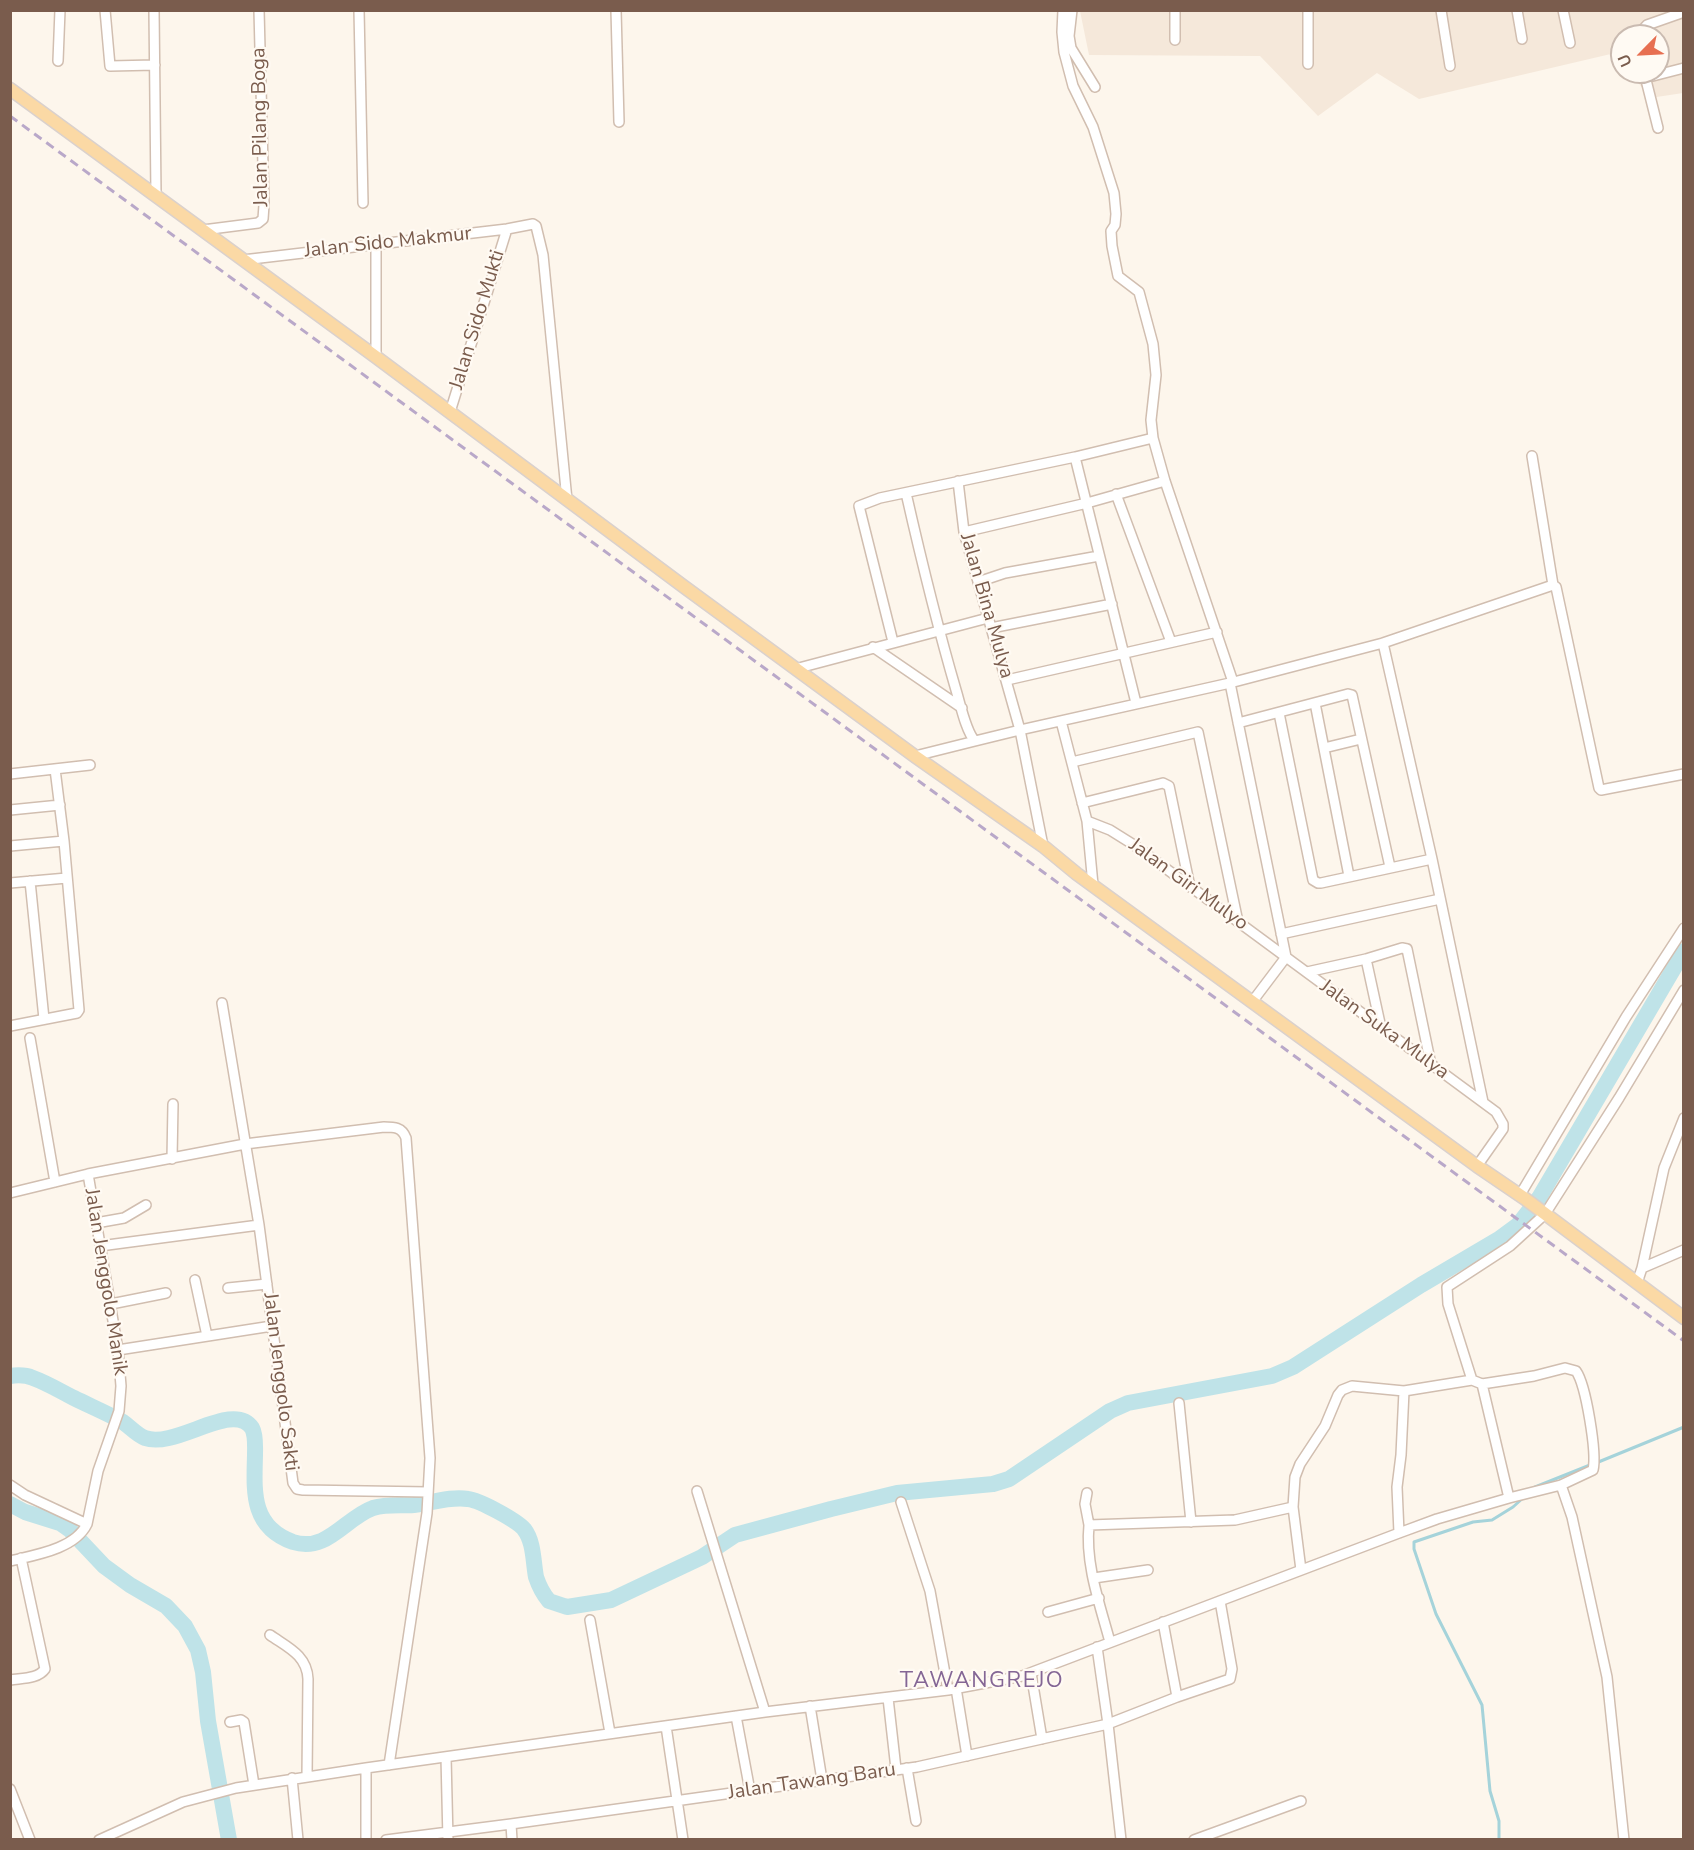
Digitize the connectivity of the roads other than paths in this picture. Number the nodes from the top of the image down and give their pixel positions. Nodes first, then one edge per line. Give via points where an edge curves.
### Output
1 (60, 10) edge
2 (105, 10) edge
3 (154, 10) edge
4 (259, 10) edge
5 (359, 10) edge
6 (616, 10) edge
7 (1063, 10) edge
8 (1072, 10) edge
9 (1175, 10) edge
10 (1308, 10) edge
11 (1441, 10) edge
12 (1517, 10) edge
13 (1563, 10) edge
14 (1683, 12) edge
15 (1650, 24) edge
16 (1522, 39) dead end
17 (1174, 40) dead end
18 (1570, 43) dead end
19 (58, 61) dead end
20 (1308, 64) dead end
21 (155, 65) junction
22 (1450, 66) dead end
23 (1647, 84) edge
24 (1095, 87) dead end
25 (10, 89) edge
26 (619, 122) dead end
27 (1658, 129) dead end
28 (156, 195) junction
29 (363, 203) dead end
30 (507, 229) junction
31 (203, 230) junction
32 (376, 243) junction
33 (243, 260) junction
34 (376, 357) junction
35 (450, 412) junction
36 (1153, 438) junction
37 (1532, 456) dead end
38 (1075, 457) junction
39 (958, 481) junction
40 (1165, 481) junction
41 (906, 493) junction
42 (1116, 494) junction
43 (567, 500) junction
44 (1087, 503) junction
45 (964, 532) junction
46 (1099, 556) junction
47 (978, 582) junction
48 (1553, 585) junction
49 (1112, 604) junction
50 (989, 623) junction
51 (939, 632) junction
52 (1217, 632) junction
53 (893, 642) junction
54 (1171, 642) junction
55 (1383, 643) junction
56 (873, 647) junction
57 (1125, 653) junction
58 (795, 669) junction
59 (1007, 680) junction
60 (1232, 683) junction
61 (1136, 703) junction
62 (1315, 703) junction
63 (962, 708) junction
64 (1279, 713) junction
65 (1061, 721) junction
66 (1238, 723) junction
67 (1020, 730) junction
68 (1361, 739) junction
69 (975, 741) junction
70 (1324, 748) junction
71 (915, 756) junction
72 (1072, 762) junction
73 (90, 765) dead end
74 (55, 769) junction
75 (10, 774) edge
76 (1683, 774) edge
77 (1082, 803) junction
78 (60, 805) junction
79 (10, 810) edge
80 (1087, 821) junction
81 (64, 841) junction
82 (10, 846) edge
83 (1042, 846) junction
84 (1432, 859) junction
85 (1390, 867) junction
86 (1349, 876) junction
87 (67, 878) junction
88 (30, 881) junction
89 (10, 883) edge
90 (1093, 885) junction
91 (1190, 887) junction
92 (1440, 899) junction
93 (1238, 922) junction
94 (1683, 928) edge
95 (1281, 934) junction
96 (1286, 957) junction
97 (1366, 959) junction
98 (1307, 972) junction
99 (1683, 990) edge
100 (1252, 1002) junction
101 (222, 1003) dead end
102 (44, 1019) junction
103 (10, 1026) edge
104 (1381, 1028) junction
105 (30, 1038) dead end
106 (1431, 1065) junction
107 (1483, 1102) junction
108 (172, 1104) dead end
109 (1683, 1118) edge
110 (245, 1144) junction
111 (1673, 1148) junction
112 (1683, 1152) edge
113 (172, 1159) junction
114 (1477, 1166) junction
115 (88, 1174) junction
116 (55, 1182) junction
117 (10, 1193) edge
118 (1522, 1196) junction
119 (146, 1205) dead end
120 (1543, 1212) junction
121 (96, 1223) junction
122 (259, 1225) junction
123 (100, 1246) junction
124 (1683, 1250) edge
125 (1642, 1268) junction
126 (195, 1280) dead end
127 (267, 1284) junction
128 (1636, 1284) junction
129 (228, 1288) dead end
130 (166, 1293) dead end
131 (111, 1304) junction
132 (1683, 1318) edge
133 (272, 1326) junction
134 (207, 1336) junction
135 (118, 1350) junction
136 (1472, 1380) junction
137 (1482, 1384) junction
138 (1404, 1391) junction
139 (1179, 1402) dead end
140 (10, 1485) edge
141 (1561, 1485) junction
142 (697, 1491) dead end
143 (1087, 1493) dead end
144 (428, 1494) junction
145 (1509, 1498) junction
146 (901, 1502) dead end
147 (1293, 1508) junction
148 (1191, 1522) junction
149 (1089, 1525) junction
150 (85, 1527) junction
151 (1399, 1533) junction
152 (21, 1558) junction
153 (10, 1561) edge
154 (1148, 1570) dead end
155 (1301, 1570) junction
156 (1094, 1578) junction
157 (1099, 1598) junction
158 (1220, 1601) junction
159 (1048, 1612) dead end
160 (590, 1620) dead end
161 (1163, 1622) junction
162 (270, 1635) dead end
163 (1110, 1642) junction
164 (1097, 1647) junction
165 (1031, 1673) junction
166 (10, 1680) edge
167 (952, 1689) junction
168 (1177, 1697) junction
169 (888, 1698) junction
170 (810, 1706) junction
171 (765, 1712) junction
172 (736, 1716) junction
173 (230, 1722) dead end
174 (1108, 1724) junction
175 (666, 1726) junction
176 (610, 1733) junction
177 (1042, 1739) junction
178 (967, 1756) junction
179 (447, 1757) junction
180 (389, 1764) junction
181 (366, 1768) junction
182 (907, 1768) junction
183 (896, 1769) junction
184 (307, 1776) junction
185 (292, 1778) junction
186 (822, 1780) junction
187 (254, 1785) junction
188 (10, 1789) edge
189 (750, 1791) junction
190 (678, 1801) junction
191 (1301, 1801) dead end
192 (916, 1821) dead end
193 (511, 1824) junction
194 (448, 1836) edge
195 (30, 1839) edge
196 (99, 1839) edge
197 (298, 1839) edge
198 (366, 1839) edge
199 (386, 1839) edge
200 (512, 1839) edge
201 (682, 1839) edge
202 (1121, 1839) edge
203 (1194, 1839) edge
204 (1624, 1839) edge

1 - 19 street
2 - 21 street via 110,66
3 - 21 street
4 - 31 street, Jalan Pilang Boga via 263,219 258,223
5 - 29 street
6 - 26 street
7 - 36 street via 1064,52 1073,86 1093,126 1114,193 1116,214 1111,231 1118,276 1139,292 1152,344 1156,375
8 - 24 street via 1071,48
9 - 17 street
10 - 20 street
11 - 22 street
12 - 16 street
13 - 18 street
14 - 15 street
21 - 28 street
23 - 27 street
25 - 28 main road
28 - 31 main road
30 - 32 street, Jalan Sido Makmur
30 - 35 street, Jalan Sido Mukti
30 - 43 street, Jalan Sido Makmur via 533,224 538,228
31 - 33 main road
32 - 33 street, Jalan Sido Makmur
32 - 34 street
33 - 34 main road
34 - 35 main road
35 - 43 main road
36 - 38 street
36 - 40 street
37 - 48 street
38 - 39 street
38 - 44 street
39 - 41 street
39 - 45 street, Jalan Bina Mulya
40 - 42 street
40 - 52 street
41 - 51 street
41 - 53 street via 859,506
42 - 44 street
42 - 54 street
43 - 58 main road
44 - 45 street
44 - 46 street
45 - 47 street, Jalan Bina Mulya
46 - 47 street via 1005,573
46 - 49 street
47 - 50 street, Jalan Bina Mulya
48 - 55 street
48 - 76 street via 1599,788
49 - 50 street
49 - 57 street
50 - 51 street
50 - 59 street, Jalan Bina Mulya
51 - 53 street
51 - 63 street
52 - 54 street
52 - 60 street
53 - 56 street
54 - 57 street
55 - 60 street
55 - 84 street
56 - 58 street
56 - 63 street
57 - 59 street
57 - 61 street
58 - 71 main road
59 - 67 street, Jalan Bina Mulya
60 - 61 street
60 - 66 street
61 - 65 street
62 - 64 street
62 - 68 street via 1350,694
62 - 70 street
63 - 69 street
64 - 66 street
64 - 86 street via 1313,880 1321,883
65 - 67 street
65 - 72 street
66 - 95 street
67 - 69 street
67 - 83 street, Jalan Bina Mulya
68 - 70 street
68 - 85 street
69 - 71 street
70 - 86 street
71 - 83 main road
72 - 77 street
72 - 93 street via 1198,732
73 - 74 street
74 - 75 street
74 - 78 street
77 - 80 street
77 - 91 street via 1163,783 1169,786
78 - 79 street
78 - 81 street
80 - 90 street
80 - 91 street, Jalan Giri Mulyo via 1120,836
81 - 82 street
81 - 87 street
83 - 90 main road
84 - 85 street
84 - 92 street
85 - 86 street
87 - 88 street
87 - 102 street via 79,1010
88 - 89 street
88 - 102 street
90 - 100 main road
91 - 93 street, Jalan Giri Mulyo
92 - 95 street
92 - 107 street
93 - 96 street, Jalan Giri Mulyo
94 - 118 street via 1626,1017
95 - 96 street
96 - 98 street, Jalan Suka Mulya
96 - 100 street
97 - 98 street
97 - 104 street
97 - 106 street via 1407,949
98 - 104 street, Jalan Suka Mulya
99 - 120 street via 1613,1107
100 - 114 main road
101 - 110 street, Jalan Jenggolo Sakti
102 - 103 street
104 - 106 street, Jalan Suka Mulya
105 - 116 street
106 - 107 street, Jalan Suka Mulya
107 - 114 street via 1503,1124
108 - 113 street
109 - 111 street
110 - 113 street
110 - 122 street, Jalan Jenggolo Sakti
110 - 144 street via 384,1126 397,1127 405,1135 430,1458
111 - 112 street
111 - 125 street via 1664,1168
113 - 115 street
114 - 118 main road
115 - 116 street
115 - 121 street, Jalan Jenggolo Manik
116 - 117 street
118 - 120 main road
119 - 121 street via 124,1218
120 - 128 main road
120 - 136 street via 1510,1246 1447,1287 1448,1304
121 - 123 street, Jalan Jenggolo Manik
122 - 123 street
122 - 127 street, Jalan Jenggolo Sakti
123 - 131 street, Jalan Jenggolo Manik
124 - 125 street
125 - 128 street
126 - 134 street
127 - 129 street
127 - 133 street, Jalan Jenggolo Sakti
128 - 132 main road
130 - 131 street
131 - 135 street, Jalan Jenggolo Manik
133 - 134 street
133 - 144 street, Jalan Jenggolo Sakti via 295,1486 303,1490
134 - 135 street
135 - 150 street, Jalan Jenggolo Manik via 118,1412
136 - 137 street
136 - 138 street
137 - 141 street via 1565,1368 1576,1371 1583,1386 1594,1463 1593,1470
137 - 145 street
138 - 147 street via 1352,1386 1342,1390 1298,1468
138 - 151 street via 1397,1487
139 - 148 street
140 - 150 street
141 - 145 street
141 - 204 street via 1572,1517 1607,1677
142 - 171 street
143 - 149 street
144 - 180 street
145 - 151 street
146 - 167 street via 930,1591
147 - 148 street via 1236,1520
147 - 155 street
148 - 149 street
149 - 156 street
150 - 152 street via 67,1543
151 - 155 street
152 - 153 street
152 - 166 street via 45,1669 36,1676
154 - 156 street
155 - 158 street
156 - 157 street
157 - 159 street
157 - 163 street
158 - 161 street
158 - 168 street, Jalan Tawang Baru via 1231,1677
160 - 176 street
161 - 163 street
161 - 168 street
162 - 184 street via 298,1654 305,1664
163 - 164 street
164 - 165 street
164 - 174 street
165 - 167 street
165 - 177 street
167 - 169 street
167 - 178 street
168 - 174 street, Jalan Tawang Baru
169 - 170 street
169 - 183 street
170 - 171 street
170 - 186 street
171 - 172 street
172 - 175 street
172 - 189 street
173 - 187 street via 244,1722
174 - 177 street, Jalan Tawang Baru
174 - 202 street
175 - 176 street
175 - 190 street
176 - 179 street
177 - 178 street, Jalan Tawang Baru
178 - 182 street, Jalan Tawang Baru
179 - 180 street
179 - 194 street
180 - 181 street
181 - 184 street
181 - 198 street
182 - 183 street, Jalan Tawang Baru
182 - 192 street
183 - 186 street, Jalan Tawang Baru
184 - 185 street
185 - 187 street
185 - 197 street
186 - 189 street, Jalan Tawang Baru
187 - 196 street via 200,1796
188 - 195 street
189 - 190 street, Jalan Tawang Baru
190 - 193 street, Jalan Tawang Baru
190 - 201 street
191 - 203 street
193 - 194 street, Jalan Tawang Baru
193 - 200 street
194 - 199 street, Jalan Tawang Baru

